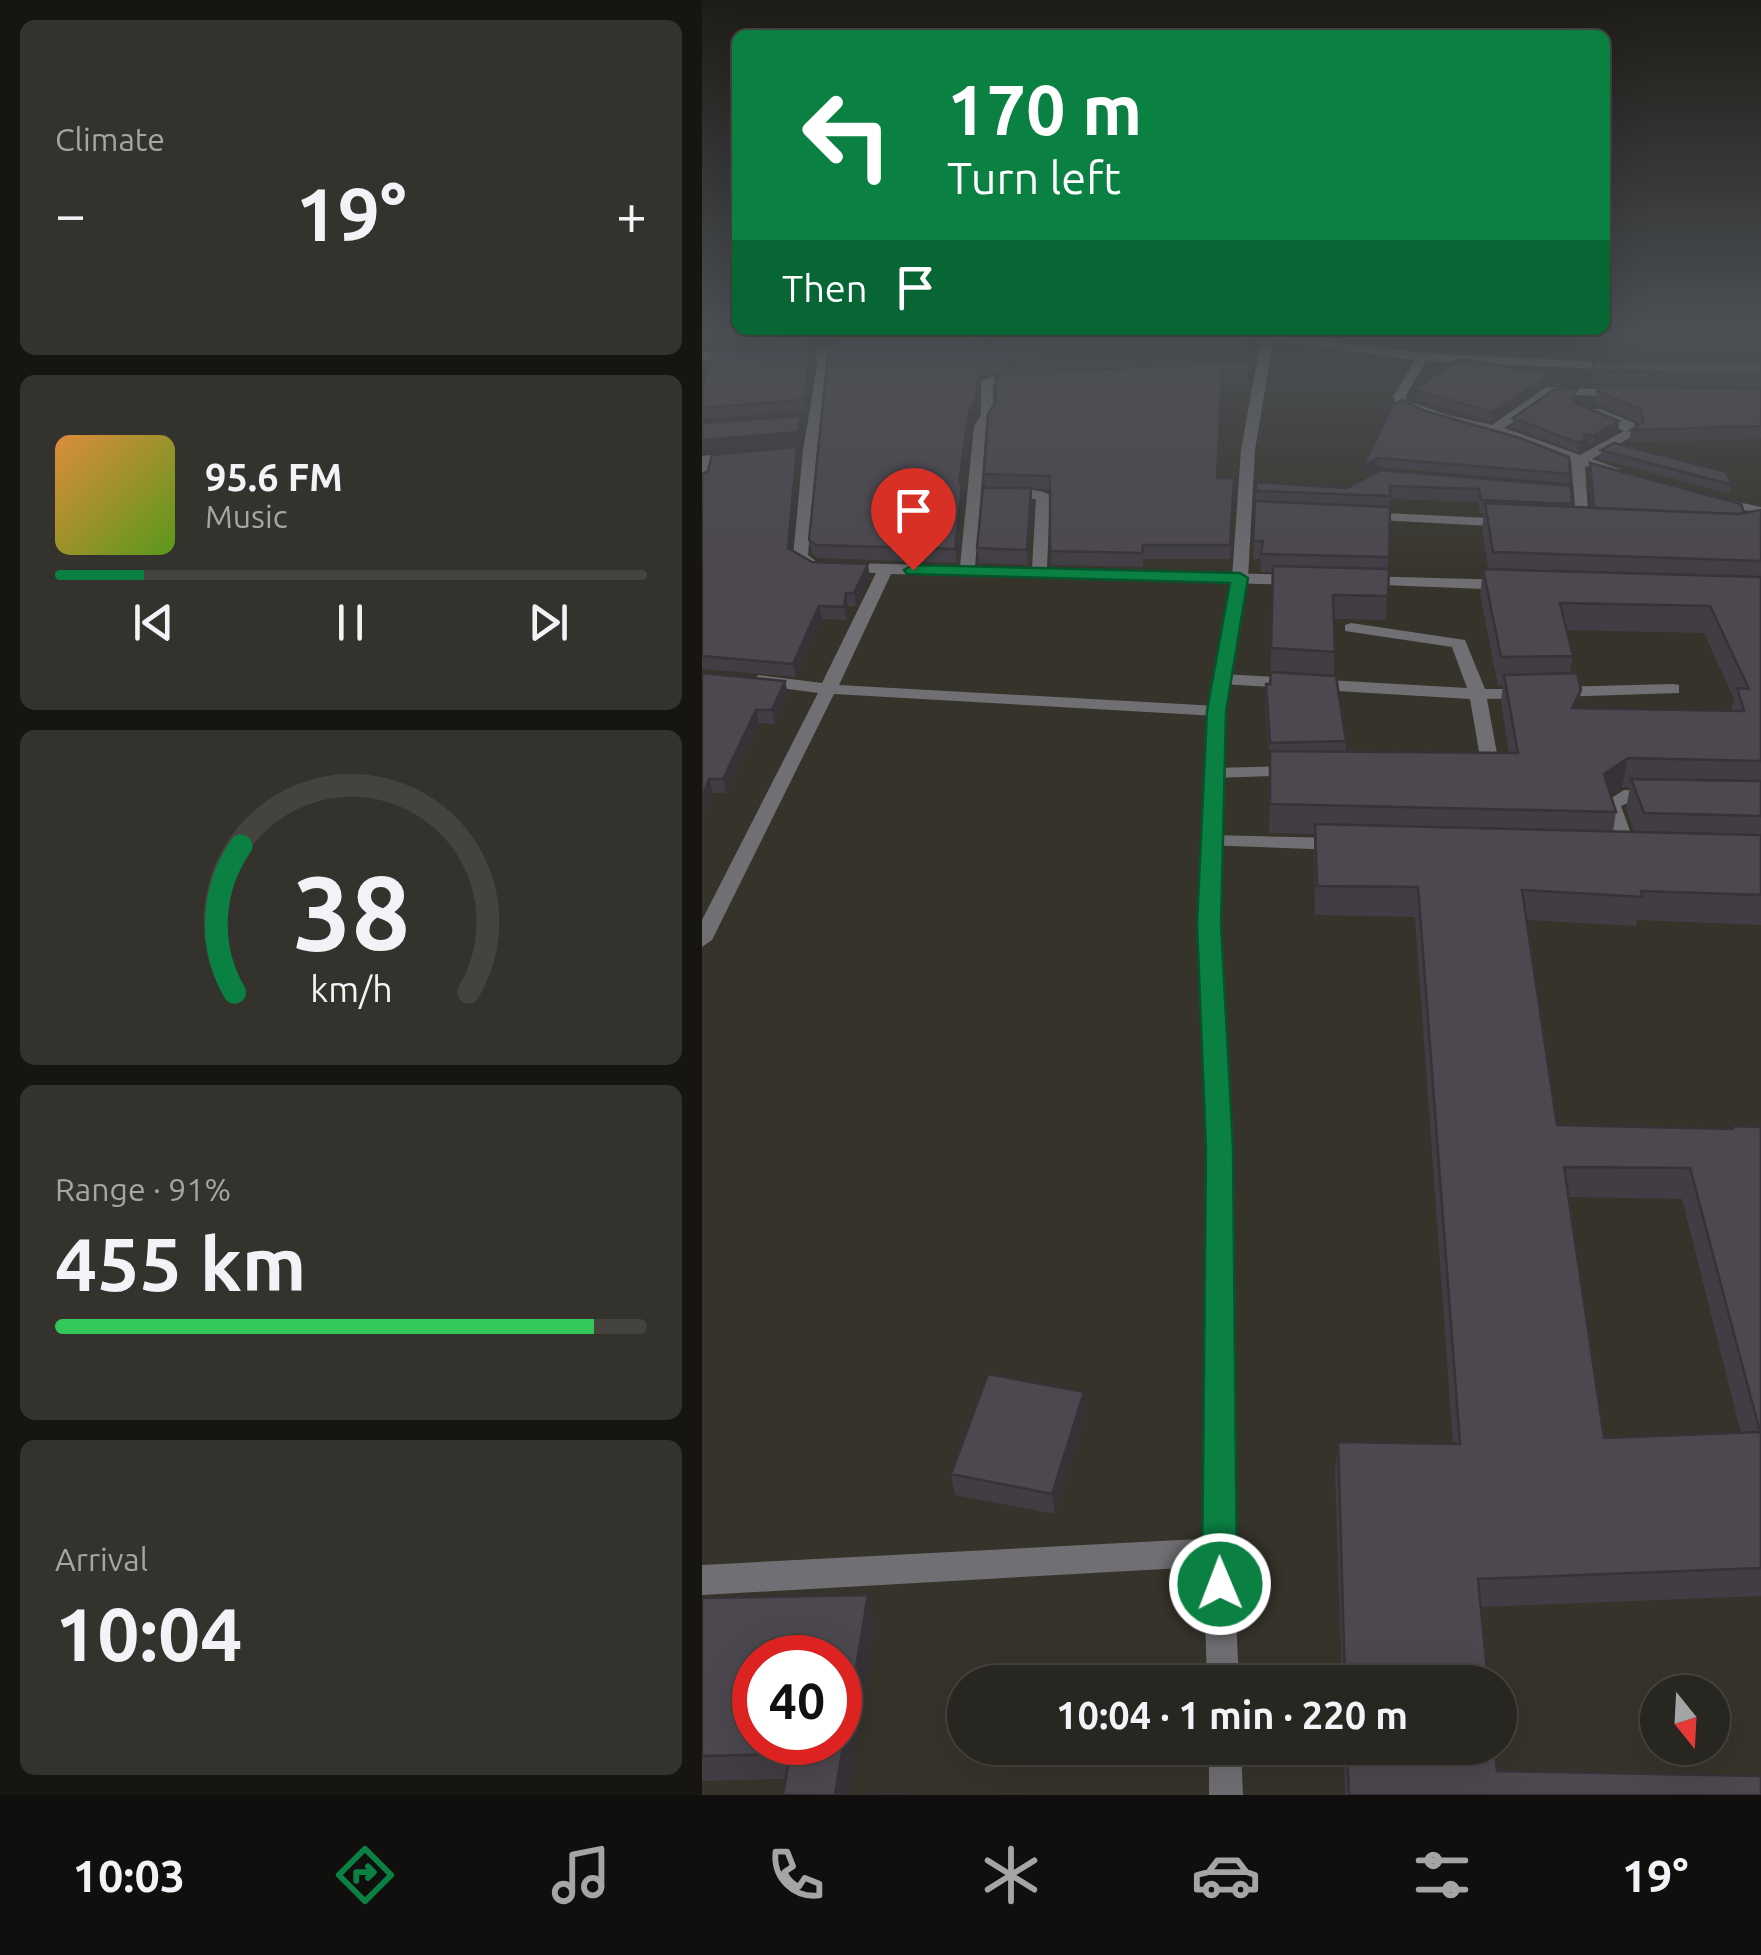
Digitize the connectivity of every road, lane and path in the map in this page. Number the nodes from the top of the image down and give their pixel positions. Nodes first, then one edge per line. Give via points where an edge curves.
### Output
1 (816, 418) joint
2 (986, 418) edge
3 (1252, 418) edge
4 (1443, 418) edge
5 (1509, 418) edge
6 (1609, 418) edge
7 (797, 420) edge
8 (1494, 428) junction
9 (810, 450) junction
10 (792, 452) edge
11 (757, 455) edge
12 (704, 458) edge
13 (1578, 462) junction
14 (1628, 476) edge
15 (702, 480) edge
16 (1560, 491) edge
17 (1577, 492) junction
18 (972, 495) junction
19 (1710, 499) edge
20 (1758, 509) edge
21 (1342, 515) edge
22 (1522, 523) edge
23 (1562, 525) edge
24 (1582, 526) junction
25 (1602, 526) edge
26 (1750, 529) edge
27 (886, 570) junction
28 (967, 572) junction
29 (1039, 572) junction
30 (1240, 578) junction
31 (1318, 580) edge
32 (1337, 580) edge
33 (1532, 586) edge
34 (1350, 628) edge
35 (738, 679) edge
36 (1222, 679) junction
37 (828, 689) junction
38 (1672, 689) dead end
39 (1478, 694) junction
40 (1216, 711) junction
41 (1451, 769) edge
42 (1313, 771) edge
43 (1214, 772) junction
44 (1682, 798) edge
45 (1212, 840) junction
46 (1370, 844) edge
47 (1627, 850) edge
48 (702, 940) edge
49 (1218, 1552) junction
50 (702, 1580) edge
51 (1221, 1665) edge
52 (1225, 1765) edge
53 (1226, 1795) edge

1 - 7 street
1 - 9 street
2 - 18 street
3 - 30 street via 1253,500
4 - 8 street
5 - 8 street
6 - 13 street via 1631,432
8 - 13 street
9 - 10 street
9 - 27 street via 800,557 814,566
11 - 12 street
12 - 15 street
13 - 14 street
13 - 17 street
16 - 17 street
17 - 24 street
18 - 28 street
18 - 29 street via 1042,495
19 - 20 street
20 - 26 street
21 - 22 street
23 - 24 street
24 - 25 street
27 - 28 street
27 - 37 street
28 - 29 street
29 - 30 street
30 - 31 street
30 - 36 street
32 - 33 street
34 - 39 street via 1460,643
35 - 37 street
36 - 39 street
36 - 40 street
37 - 40 street
37 - 48 street
38 - 39 street
39 - 41 street via 1487,763
40 - 43 street
42 - 43 street
43 - 45 street
44 - 47 street via 1624,796 1612,804
45 - 46 street
45 - 49 street via 1209,924 1220,1148
49 - 50 street
49 - 51 street
52 - 53 street

